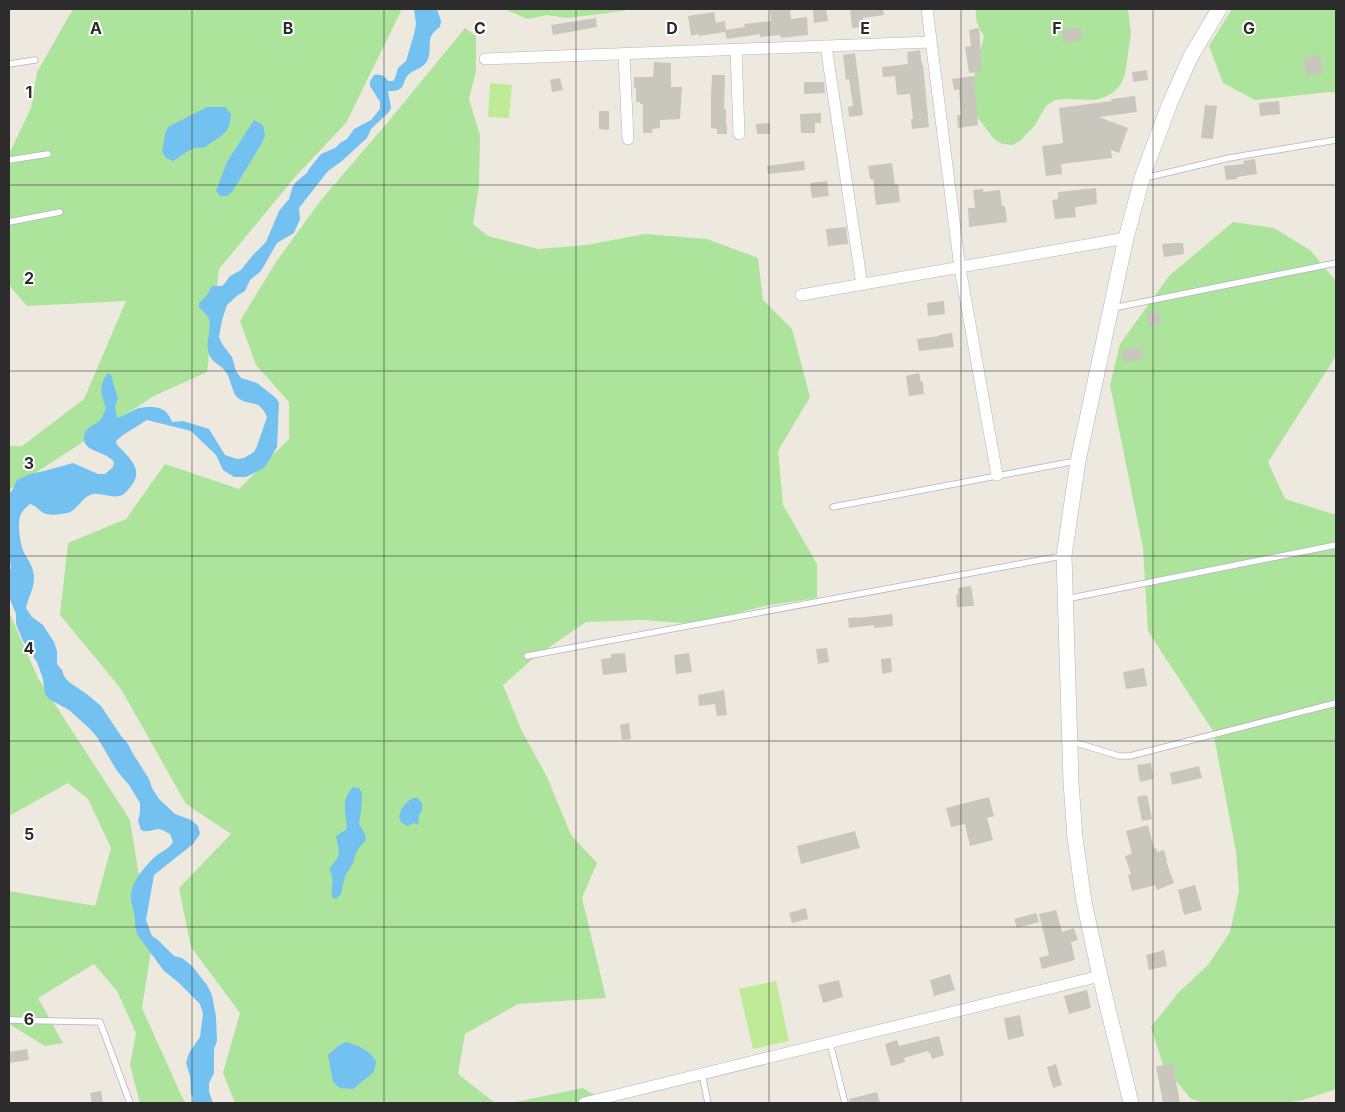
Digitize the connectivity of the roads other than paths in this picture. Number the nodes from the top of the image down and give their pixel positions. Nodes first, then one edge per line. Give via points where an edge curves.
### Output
1 (927, 9) edge
2 (1219, 9) edge
3 (931, 42) junction
4 (826, 46) junction
5 (736, 49) junction
6 (624, 54) junction
7 (485, 59) dead end
8 (35, 60) dead end
9 (9, 64) edge
10 (739, 134) dead end
11 (628, 139) dead end
12 (1336, 140) edge
13 (48, 154) dead end
14 (9, 160) edge
15 (1142, 179) junction
16 (60, 212) dead end
17 (9, 222) edge
18 (1126, 238) junction
19 (1336, 262) edge
20 (960, 268) junction
21 (862, 285) junction
22 (801, 295) dead end
23 (1111, 308) junction
24 (1078, 460) junction
25 (997, 475) junction
26 (833, 507) dead end
27 (1336, 545) edge
28 (1064, 556) junction
29 (1066, 599) junction
30 (527, 656) dead end
31 (1336, 703) edge
32 (1070, 741) junction
33 (1100, 976) junction
34 (9, 1020) edge
35 (830, 1043) junction
36 (702, 1074) junction
37 (130, 1103) edge
38 (584, 1103) edge
39 (708, 1103) edge
40 (845, 1103) edge
41 (1131, 1103) edge

1 - 3 street
2 - 15 street via 1186,67 1160,126
3 - 4 street
3 - 20 street
4 - 5 street
4 - 21 street
5 - 6 street
5 - 10 street
6 - 7 street
6 - 11 street
8 - 9 lane
12 - 15 lane via 1229,158
13 - 14 lane
15 - 18 street
16 - 17 lane
18 - 20 street
18 - 23 street
19 - 23 lane
20 - 21 street
20 - 25 street
21 - 22 street
23 - 24 street
24 - 25 lane
24 - 28 street
25 - 26 lane
27 - 29 lane
28 - 29 street
28 - 30 lane
29 - 32 street
31 - 32 lane via 1130,756 1119,756
32 - 33 street via 1075,838 1084,902
33 - 35 street
33 - 41 street
34 - 37 lane via 100,1022
35 - 36 street
35 - 40 lane
36 - 38 street
36 - 39 lane

